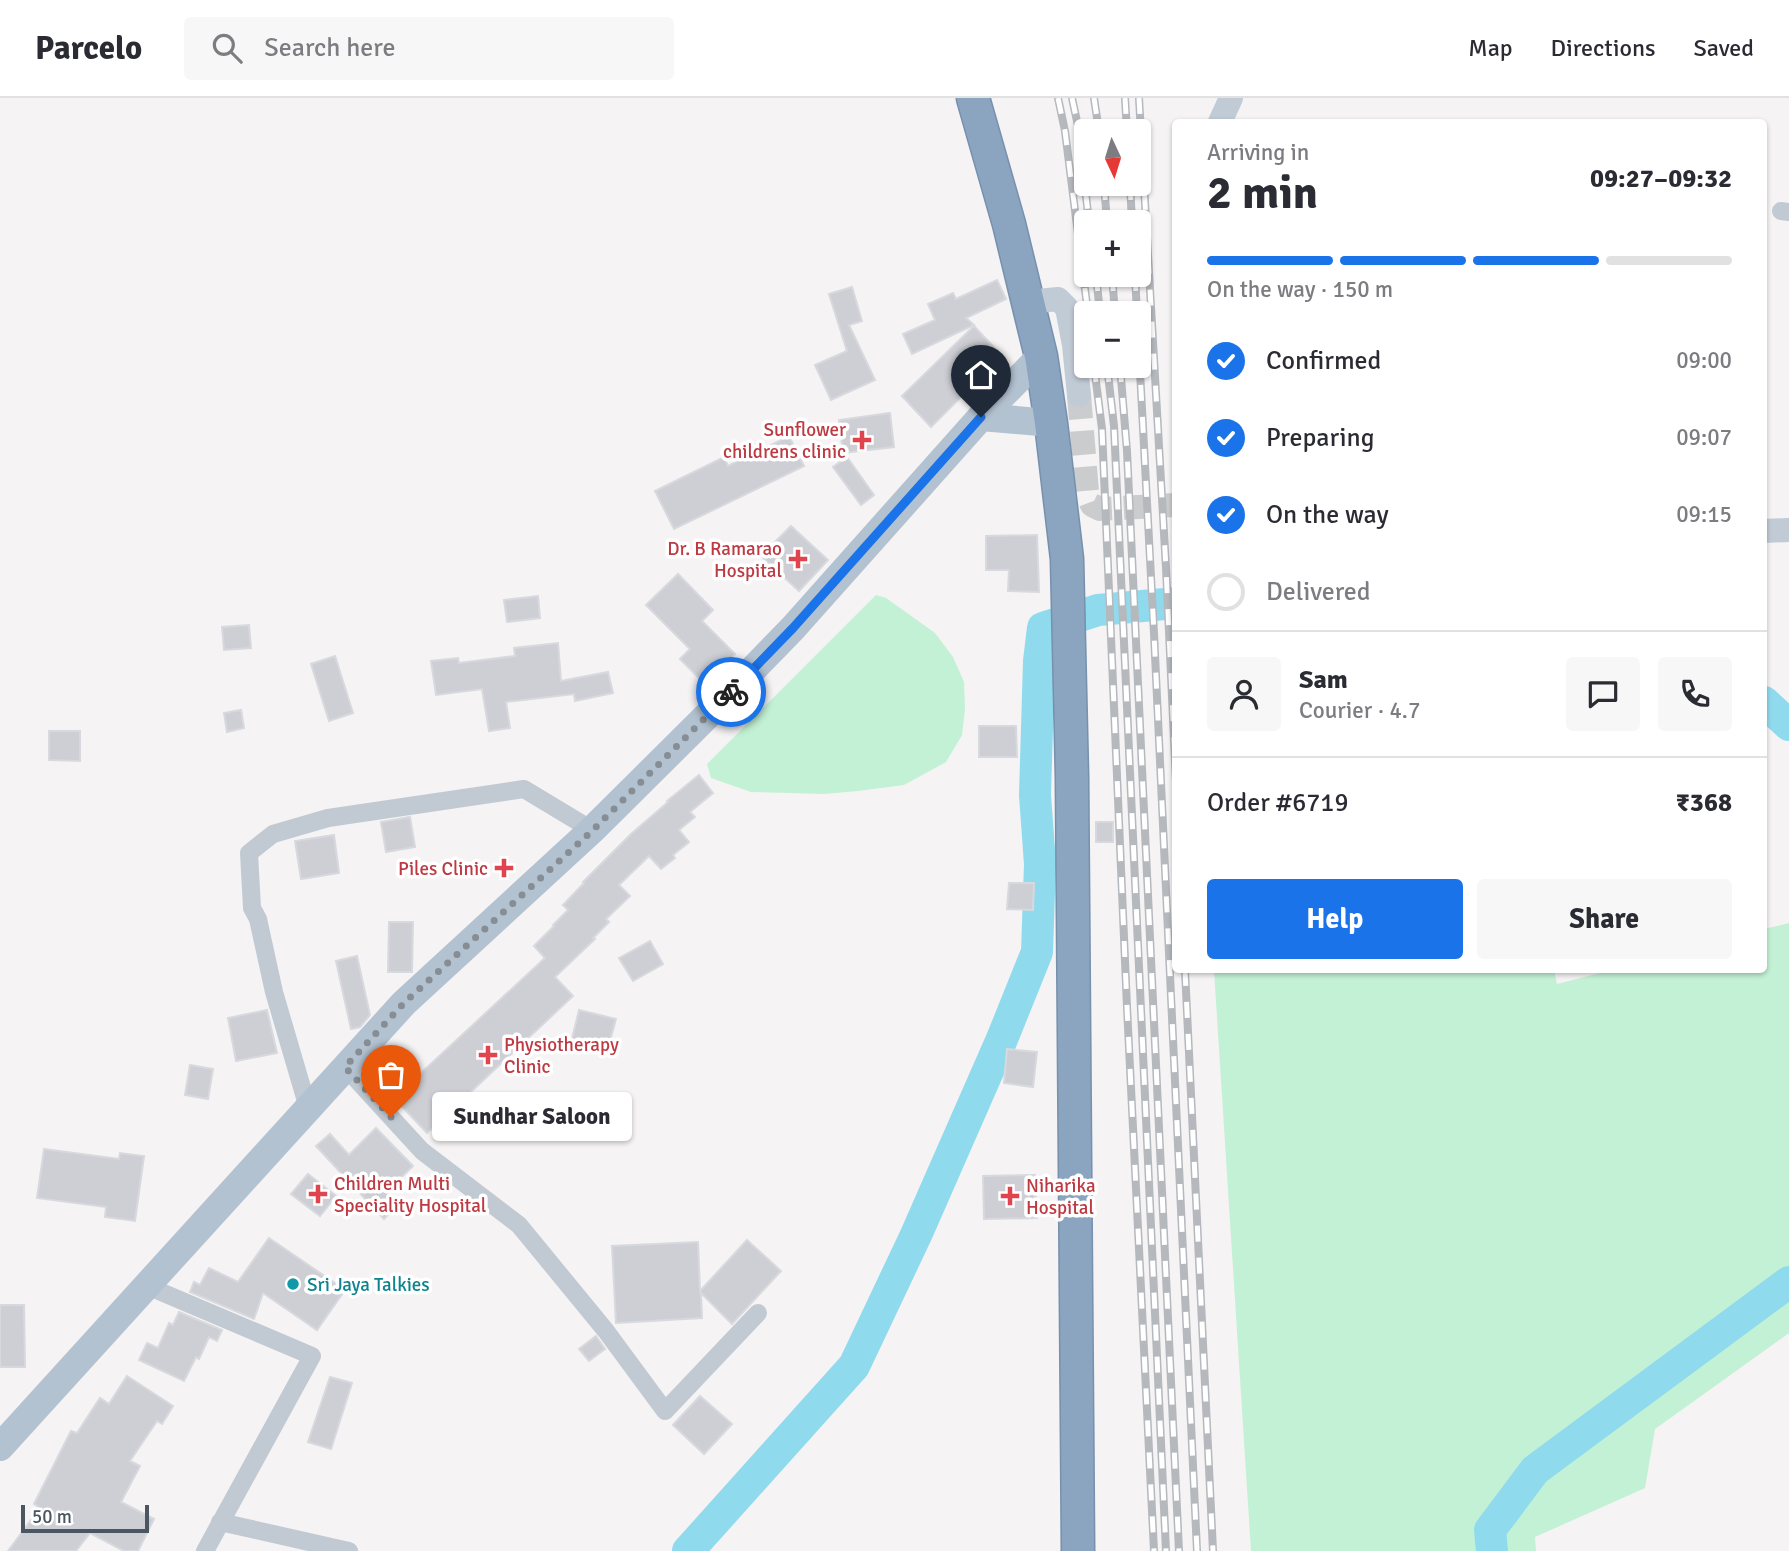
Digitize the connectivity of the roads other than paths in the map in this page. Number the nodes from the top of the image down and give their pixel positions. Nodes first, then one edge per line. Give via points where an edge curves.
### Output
1 (973, 98) edge
2 (1231, 98) edge
3 (1221, 119) edge
4 (1029, 302) junction
5 (1041, 356) junction
6 (1079, 395) tunnel mouth
7 (981, 417) junction
8 (1051, 424) junction
9 (1789, 530) edge
10 (1767, 531) edge
11 (593, 830) junction
12 (345, 1067) junction
13 (308, 1108) junction
14 (147, 1286) junction
15 (758, 1312) dead end
16 (0, 1447) edge
17 (220, 1522) junction
18 (205, 1551) edge
19 (349, 1551) edge
20 (1078, 1551) edge

1 - 4 highway
2 - 3 main road
4 - 5 highway
4 - 6 main road via 1058,299 1067,308
5 - 7 main road
5 - 8 highway
7 - 8 main road
7 - 11 main road via 793,628
8 - 20 highway via 1069,634
9 - 10 main road
11 - 12 main road via 404,1003
11 - 13 street via 524,789 328,818 273,834 249,853 252,908
12 - 13 main road
12 - 15 street via 422,1151 519,1225 665,1411
13 - 14 main road
14 - 16 main road
14 - 17 street via 312,1356
17 - 18 street
17 - 19 street

